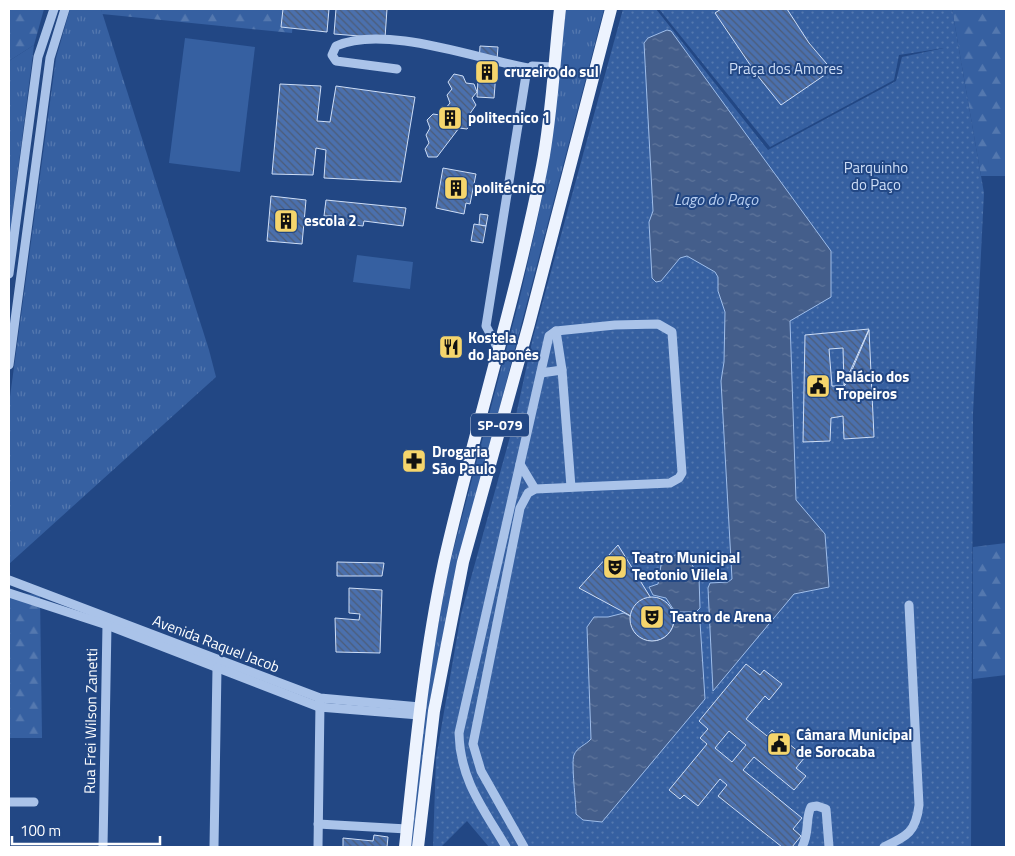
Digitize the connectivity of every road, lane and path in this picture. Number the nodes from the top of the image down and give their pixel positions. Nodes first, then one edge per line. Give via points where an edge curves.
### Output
1 (54, 9) edge
2 (65, 9) edge
3 (560, 9) edge
4 (611, 9) edge
5 (553, 67) junction
6 (528, 68) junction
7 (397, 69) dead end
8 (9, 274) edge
9 (556, 331) junction
10 (499, 352) junction
11 (9, 365) edge
12 (562, 370) junction
13 (541, 373) junction
14 (520, 464) junction
15 (571, 487) junction
16 (531, 491) junction
17 (9, 580) edge
18 (9, 593) edge
19 (909, 605) dead end
20 (107, 625) junction
21 (217, 668) junction
22 (320, 702) junction
23 (419, 711) junction
24 (9, 802) edge
25 (34, 802) dead end
26 (318, 824) junction
27 (407, 829) junction
28 (103, 847) edge
29 (214, 847) edge
30 (318, 847) edge
31 (405, 847) edge
32 (418, 847) edge
33 (506, 847) edge
34 (524, 847) edge
35 (802, 847) edge
36 (829, 847) edge
37 (884, 847) edge

1 - 8 street via 38,57
2 - 11 street via 50,58
3 - 5 main road, SP-079
4 - 32 main road, SP-079 via 461,570 434,711
5 - 6 street
5 - 10 main road, SP-079 via 542,164
6 - 7 street via 444,48 358,39 336,46 332,55 336,61
6 - 10 street via 486,326
9 - 12 street
9 - 13 street via 549,336
9 - 15 street via 658,324 672,332 682,474 670,483
10 - 23 main road, SP-079 via 444,562
12 - 13 street
12 - 15 street
13 - 14 street
14 - 16 street
14 - 33 street via 459,733 459,756 466,779
15 - 16 street
16 - 34 street via 520,508 473,744 480,771
17 - 22 street, Avenida Raquel Jacob
18 - 20 street, Avenida Raquel Jacob
19 - 37 street via 918,820 911,832
20 - 21 street, Avenida Raquel Jacob
20 - 28 street, Rua Frei Wilson Zanetti
21 - 22 street, Avenida Raquel Jacob
21 - 29 street
22 - 23 street, Avenida Raquel Jacob
22 - 26 street
23 - 27 main road, SP-079
24 - 25 street
26 - 27 street
26 - 30 street
27 - 31 main road, SP-079
35 - 36 street via 808,832 808,813 811,807 817,806 826,809

